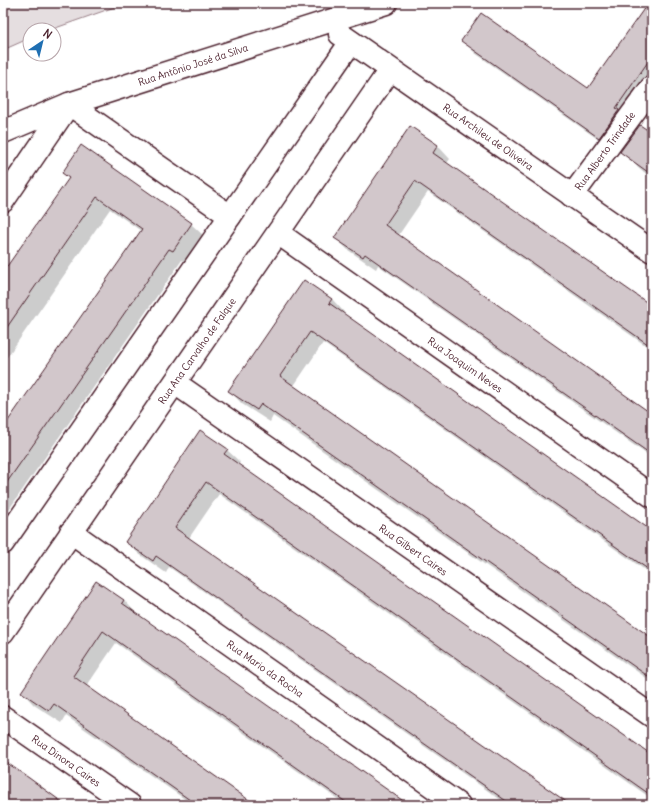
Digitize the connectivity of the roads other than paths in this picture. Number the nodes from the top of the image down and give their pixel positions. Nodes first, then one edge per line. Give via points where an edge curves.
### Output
1 (386, 3) edge
2 (324, 24) junction
3 (352, 42) junction
4 (390, 70) junction
5 (652, 87) edge
6 (69, 104) junction
7 (3, 132) edge
8 (572, 196) junction
9 (3, 201) edge
10 (230, 216) junction
11 (278, 233) junction
12 (652, 251) edge
13 (175, 383) junction
14 (652, 496) edge
15 (71, 532) junction
16 (3, 543) edge
17 (3, 632) edge
18 (652, 716) edge
19 (3, 717) edge
20 (122, 803) edge
21 (459, 805) edge

1 - 2 street, Rua Antônio José da Silva
2 - 3 street, Rua Archileu de Oliveira
2 - 6 street, Rua Antônio José da Silva
3 - 4 street, Rua Archileu de Oliveira
3 - 10 street
4 - 8 street, Rua Archileu de Oliveira
4 - 11 street, Rua Ana Carvalho de Falque
5 - 8 street, Rua Alberto Trindade
6 - 7 street, Rua Antônio José da Silva
6 - 9 street
6 - 10 street
8 - 12 street, Rua Archileu de Oliveira
10 - 16 street
11 - 13 street, Rua Ana Carvalho de Falque
11 - 14 street, Rua Joaquim Neves
13 - 15 street, Rua Ana Carvalho de Falque
13 - 18 street, Rua Gilbert Caires
15 - 17 street, Rua Ana Carvalho de Falque
15 - 21 street, Rua Mario da Rocha
19 - 20 street, Rua Dinora Caires

